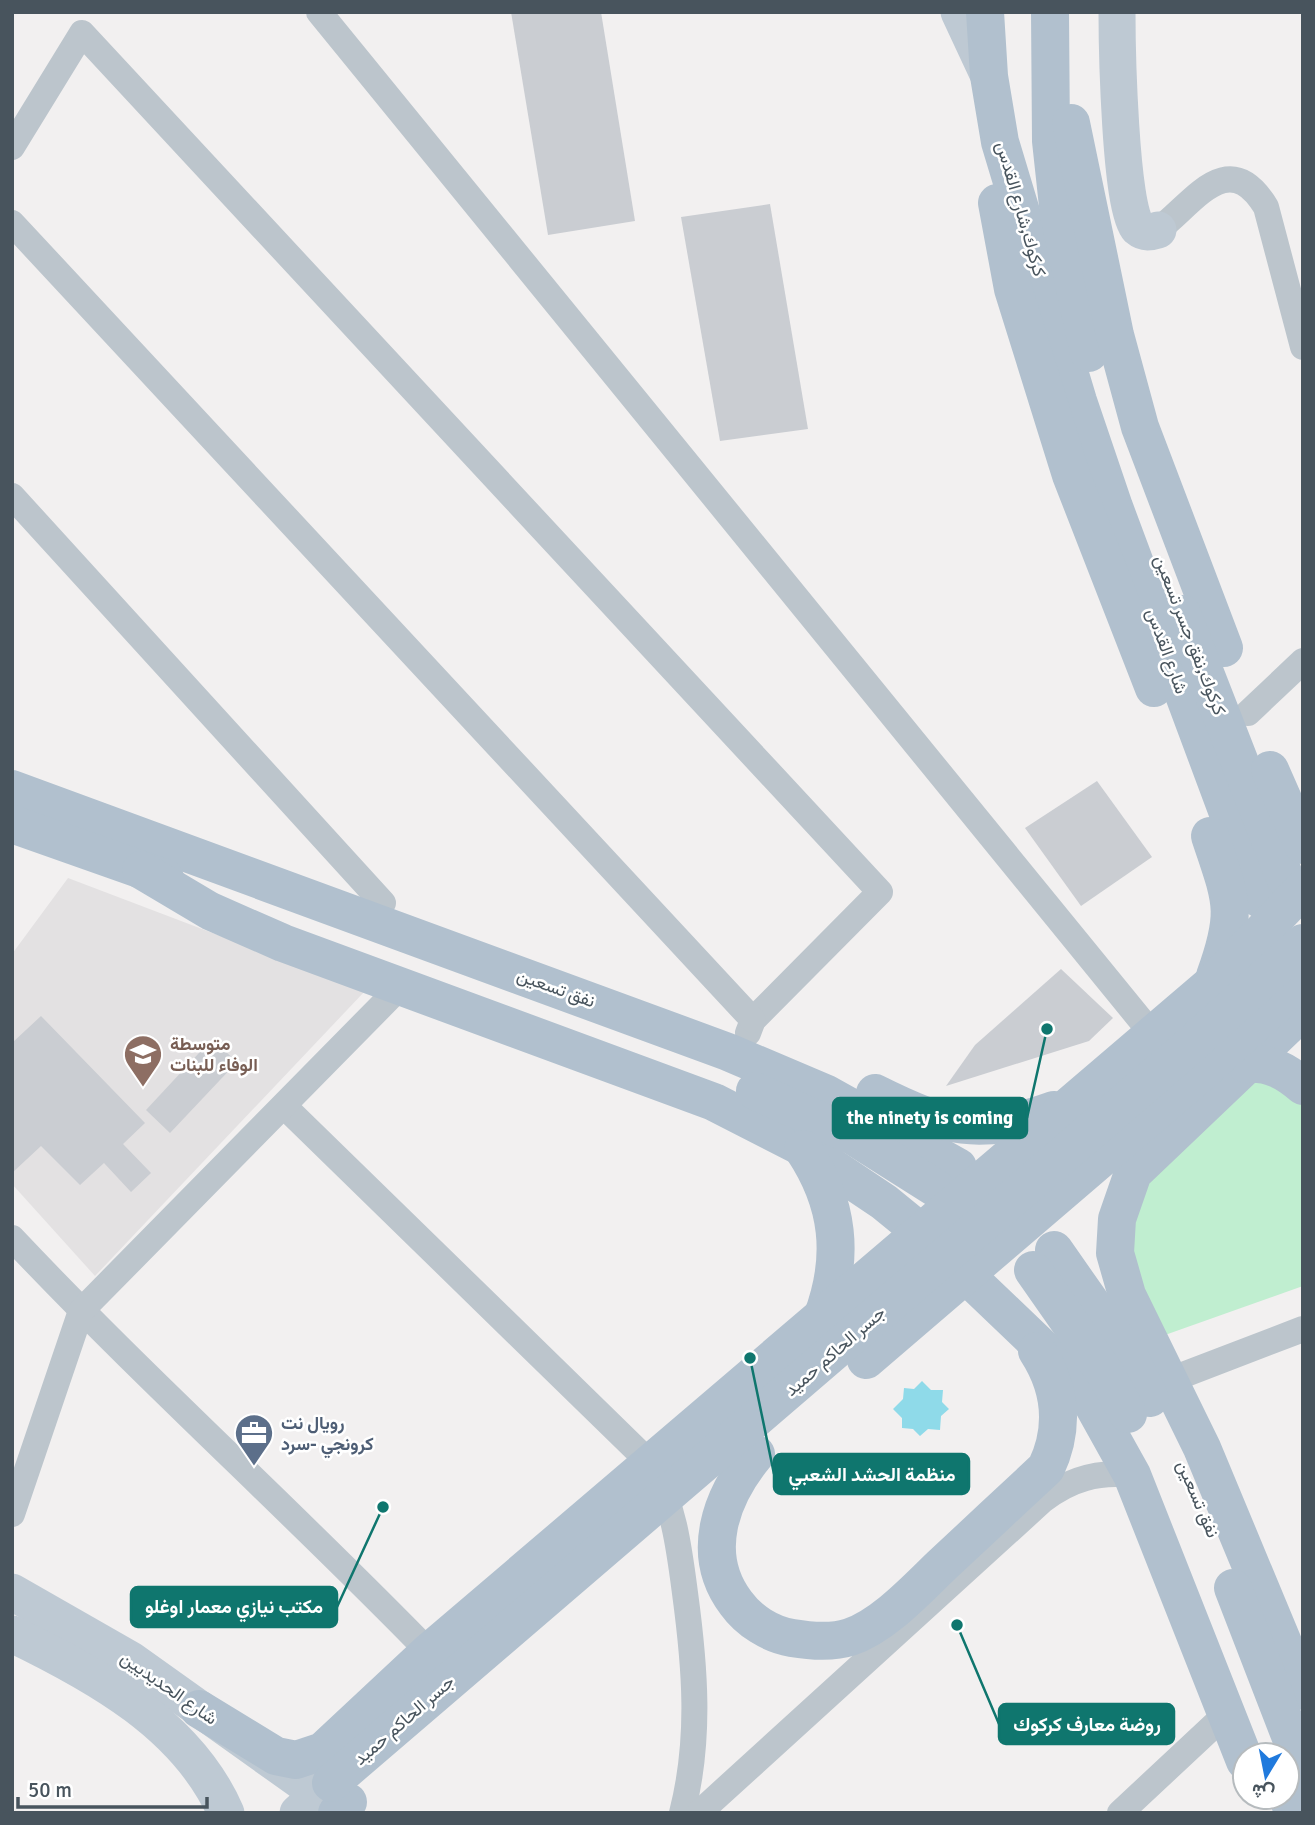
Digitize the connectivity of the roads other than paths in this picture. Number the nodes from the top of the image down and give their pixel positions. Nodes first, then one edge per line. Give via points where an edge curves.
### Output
1 (319, 12) edge
2 (959, 12) edge
3 (985, 12) edge
4 (1117, 12) edge
5 (1050, 16) edge
6 (989, 76) junction
7 (1000, 142) junction
8 (12, 147) edge
9 (12, 223) edge
10 (1158, 230) joint
11 (1303, 347) edge
12 (1089, 396) junction
13 (12, 496) edge
14 (1303, 661) edge
15 (1248, 713) junction
16 (12, 789) edge
17 (1289, 796) edge
18 (12, 824) edge
19 (1303, 845) edge
20 (141, 854) junction
21 (1283, 889) edge
22 (383, 903) junction
23 (1303, 943) edge
24 (1303, 980) edge
25 (1213, 983) junction
26 (401, 986) junction
27 (1303, 1011) edge
28 (751, 1027) junction
29 (1153, 1035) junction
30 (1246, 1064) junction
31 (1303, 1086) edge
32 (1076, 1102) junction
33 (285, 1107) junction
34 (802, 1147) junction
35 (947, 1178) dead end
36 (922, 1233) junction
37 (12, 1238) edge
38 (81, 1311) junction
39 (822, 1318) junction
40 (1023, 1328) junction
41 (1303, 1329) edge
42 (1170, 1380) junction
43 (755, 1454) junction
44 (650, 1464) junction
45 (1132, 1475) junction
46 (12, 1514) edge
47 (12, 1592) edge
48 (12, 1634) edge
49 (429, 1652) junction
50 (1303, 1691) edge
51 (199, 1709) junction
52 (1226, 1714) junction
53 (1237, 1741) edge
54 (1263, 1741) edge
55 (1292, 1741) edge
56 (327, 1801) edge
57 (226, 1813) edge
58 (682, 1813) edge
59 (699, 1813) edge
60 (1120, 1813) edge

1 - 29 street
2 - 6 street
3 - 6 main road, كركوك,شارع القدس
4 - 10 street via 1124,167 1134,222 1149,233
5 - 12 main road, كركوك,شارع القدس via 1051,141
5 - 15 main road via 1115,335 1140,427
6 - 7 main road, كركوك,شارع القدس
7 - 12 main road, كركوك,شارع القدس
7 - 25 main road via 997,204 1013,289 1071,475 1229,894 1230,937
8 - 28 street via 82,33 880,892
9 - 28 street
10 - 11 street via 1217,180 1230,179 1258,193 1266,207
12 - 21 main road, شارع القدس
13 - 22 street
14 - 15 street
15 - 17 main road
16 - 20 main road
17 - 19 main road
18 - 20 main road
20 - 22 main road via 276,866
20 - 26 main road via 174,892 246,928
20 - 35 main road, نفق تسعين via 730,1080
21 - 25 main road
22 - 28 main road
23 - 56 main road, جسر الحاكم حميد, bridge
24 - 43 main road, جسر الحاكم حميد, bridge via 1202,1072
25 - 29 main road
26 - 33 street
26 - 34 main road via 669,1083
27 - 30 main road
28 - 32 main road via 902,1107 947,1124 982,1128 1018,1123
29 - 32 main road
30 - 31 main road via 1260,1063 1287,1072
30 - 42 main road via 1133,1173 1117,1219 1115,1253 1127,1295
32 - 36 main road
33 - 38 street
33 - 44 street
34 - 36 main road
34 - 39 main road via 825,1186 836,1230 835,1275
36 - 39 main road
36 - 40 main road
37 - 38 street
38 - 46 street
38 - 49 street
39 - 44 main road
40 - 43 main road via 1045,1363 1057,1396 1056,1446 1046,1468 894,1611 850,1637 814,1642 777,1636 745,1615 726,1590 717,1565 719,1522 736,1478
40 - 45 main road via 1083,1387
41 - 42 street
42 - 50 main road
43 - 56 main road, جسر الحاكم حميد
44 - 49 main road
44 - 58 street via 674,1518 693,1654 695,1726
45 - 52 main road
45 - 59 street via 1085,1477 1050,1495
47 - 51 street, شارع الحديديين via 131,1660
48 - 57 street, شارع الحديديين via 117,1692 183,1746 202,1769
49 - 51 main road via 323,1751 296,1760 276,1756
51 - 56 street, شارع الحديديين
52 - 53 main road
52 - 60 street
54 - 55 main road, نفق تسعين via 1149,1452 1043,1260 1131,1360 1206,1513

